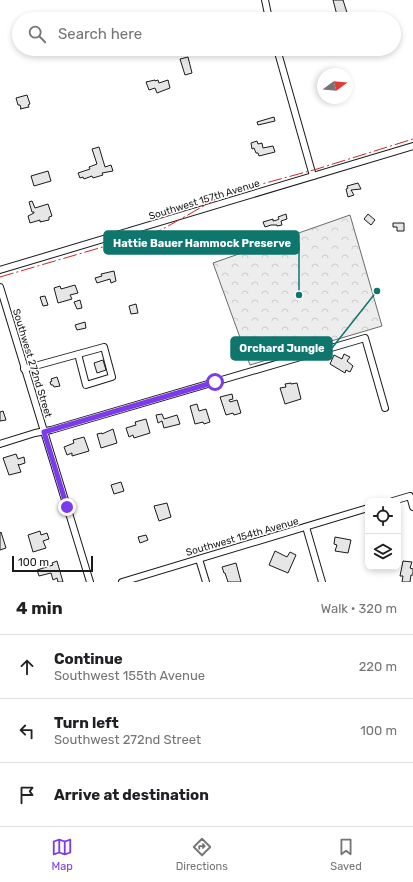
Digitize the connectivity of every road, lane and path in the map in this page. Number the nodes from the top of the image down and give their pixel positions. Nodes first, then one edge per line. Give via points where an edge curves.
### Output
1 (265, 0) edge
2 (268, 12) edge
3 (279, 56) edge
4 (413, 146) edge
5 (313, 176) junction
6 (0, 270) edge
7 (0, 287) edge
8 (78, 354) junction
9 (24, 369) junction
10 (385, 408) dead end
11 (44, 432) junction
12 (0, 444) edge
13 (401, 499) edge
14 (413, 507) edge
15 (365, 509) edge
16 (306, 527) junction
17 (199, 559) junction
18 (90, 582) edge
19 (122, 582) edge
20 (206, 582) edge
21 (322, 582) edge

1 - 2 street
3 - 5 street
4 - 5 street, Southwest 157th Avenue
5 - 6 street, Southwest 157th Avenue
7 - 9 street, Southwest 272nd Street
8 - 8 street via 104,346 112,377 86,384
8 - 9 street
9 - 11 street, Southwest 272nd Street
10 - 11 street via 365,338
11 - 12 street
11 - 18 street, Southwest 272nd Street
13 - 14 street via 410,496
15 - 16 street, Southwest 154th Avenue
16 - 17 street, Southwest 154th Avenue
16 - 21 street
17 - 19 street, Southwest 154th Avenue
17 - 20 street

